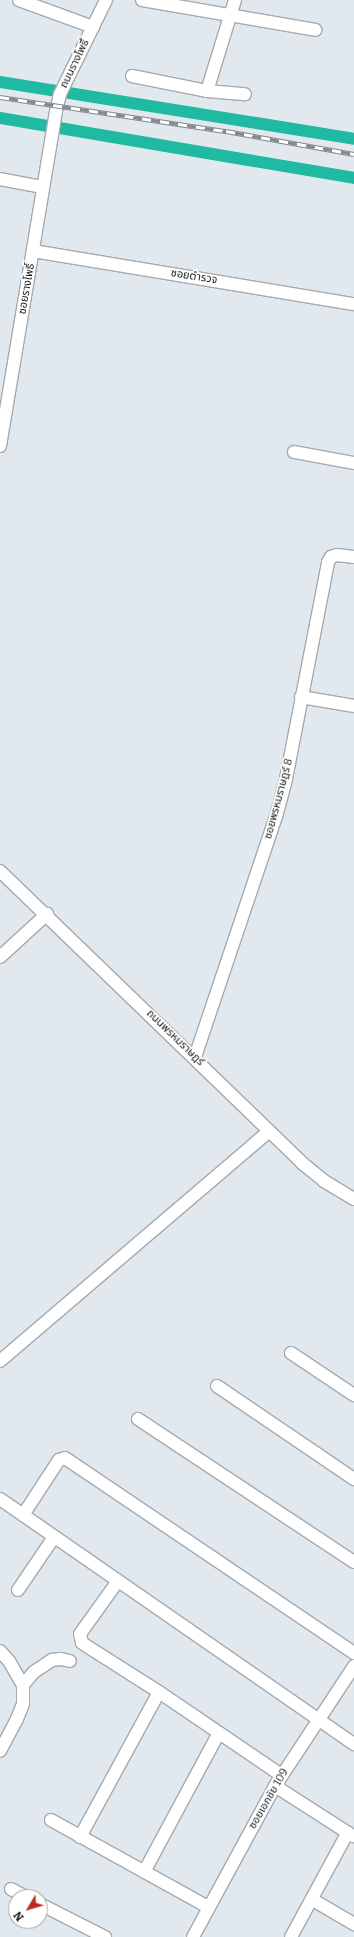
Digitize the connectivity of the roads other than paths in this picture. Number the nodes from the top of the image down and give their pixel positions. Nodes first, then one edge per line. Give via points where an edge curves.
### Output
1 (19, 0) edge
2 (106, 0) edge
3 (142, 0) edge
4 (235, 0) edge
5 (230, 16) junction
6 (93, 27) junction
7 (315, 30) dead end
8 (132, 76) dead end
9 (207, 91) junction
10 (245, 94) dead end
11 (52, 127) joint
12 (0, 179) edge
13 (42, 187) junction
14 (33, 251) junction
15 (354, 304) edge
16 (0, 446) edge
17 (294, 452) dead end
18 (354, 463) edge
19 (354, 557) edge
20 (301, 697) junction
21 (354, 706) edge
22 (0, 871) edge
23 (46, 914) junction
24 (0, 957) edge
25 (195, 1057) junction
26 (269, 1131) junction
27 (354, 1199) edge
28 (291, 1353) dead end
29 (0, 1361) edge
30 (217, 1386) dead end
31 (354, 1395) edge
32 (138, 1419) dead end
33 (354, 1479) edge
34 (0, 1499) edge
35 (23, 1515) junction
36 (54, 1537) junction
37 (354, 1562) edge
38 (118, 1581) junction
39 (18, 1590) dead end
40 (0, 1651) edge
41 (354, 1653) edge
42 (70, 1661) dead end
43 (354, 1666) edge
44 (23, 1685) junction
45 (159, 1692) junction
46 (319, 1720) junction
47 (219, 1733) junction
48 (354, 1744) edge
49 (0, 1751) edge
50 (281, 1775) junction
51 (275, 1786) junction
52 (51, 1820) dead end
53 (351, 1834) edge
54 (80, 1837) junction
55 (144, 1872) junction
56 (313, 1900) junction
57 (208, 1907) junction
58 (48, 1908) edge
59 (354, 1924) edge
60 (105, 1937) edge
61 (193, 1937) edge
62 (292, 1937) edge

1 - 6 street
2 - 6 street, ถนนรางโพธิ์
3 - 5 street
4 - 5 street
5 - 7 street
5 - 9 street
6 - 11 street, ถนนรางโพธิ์ via 60,94
8 - 9 street
9 - 10 street
11 - 13 street, ซอยรางโพธิ์
12 - 13 street
13 - 14 street, ซอยรางโพธิ์
14 - 15 street, ซอยตำรวจ
14 - 16 street, ซอยรางโพธิ์
17 - 18 street
19 - 20 street, ซอยพรหมราษฎร์ 8 via 337,554 328,562
20 - 21 street
20 - 25 street, ซอยพรหมราษฎร์ 8 via 285,784 276,817
22 - 23 street, ถนนพรหมราษฎร์
23 - 24 street
23 - 25 street, ถนนพรหมราษฎร์
25 - 26 street, ถนนพรหมราษฎร์
26 - 27 street, ถนนพรหมราษฎร์ via 324,1181
26 - 29 street
28 - 31 street
30 - 33 street
32 - 37 street
34 - 35 street
35 - 36 street
35 - 41 street via 59,1460 65,1458
36 - 38 street
36 - 39 street
38 - 45 street via 80,1634 80,1638 82,1643
38 - 46 street
40 - 44 street
42 - 44 street via 52,1660 34,1672
43 - 46 street, ซอยเอกชัย 109
44 - 49 street via 23,1704
45 - 47 street
45 - 54 street
46 - 48 street
46 - 50 street, ซอยเอกชัย 109
47 - 50 street
47 - 55 street
50 - 51 street, ซอยเอกชัย 109
51 - 53 street
51 - 57 street, ซอยเอกชัย 109
52 - 54 street
53 - 56 street
54 - 55 street
55 - 57 street
56 - 59 street
56 - 62 street
57 - 61 street, ซอยเอกชัย 109
58 - 60 street

